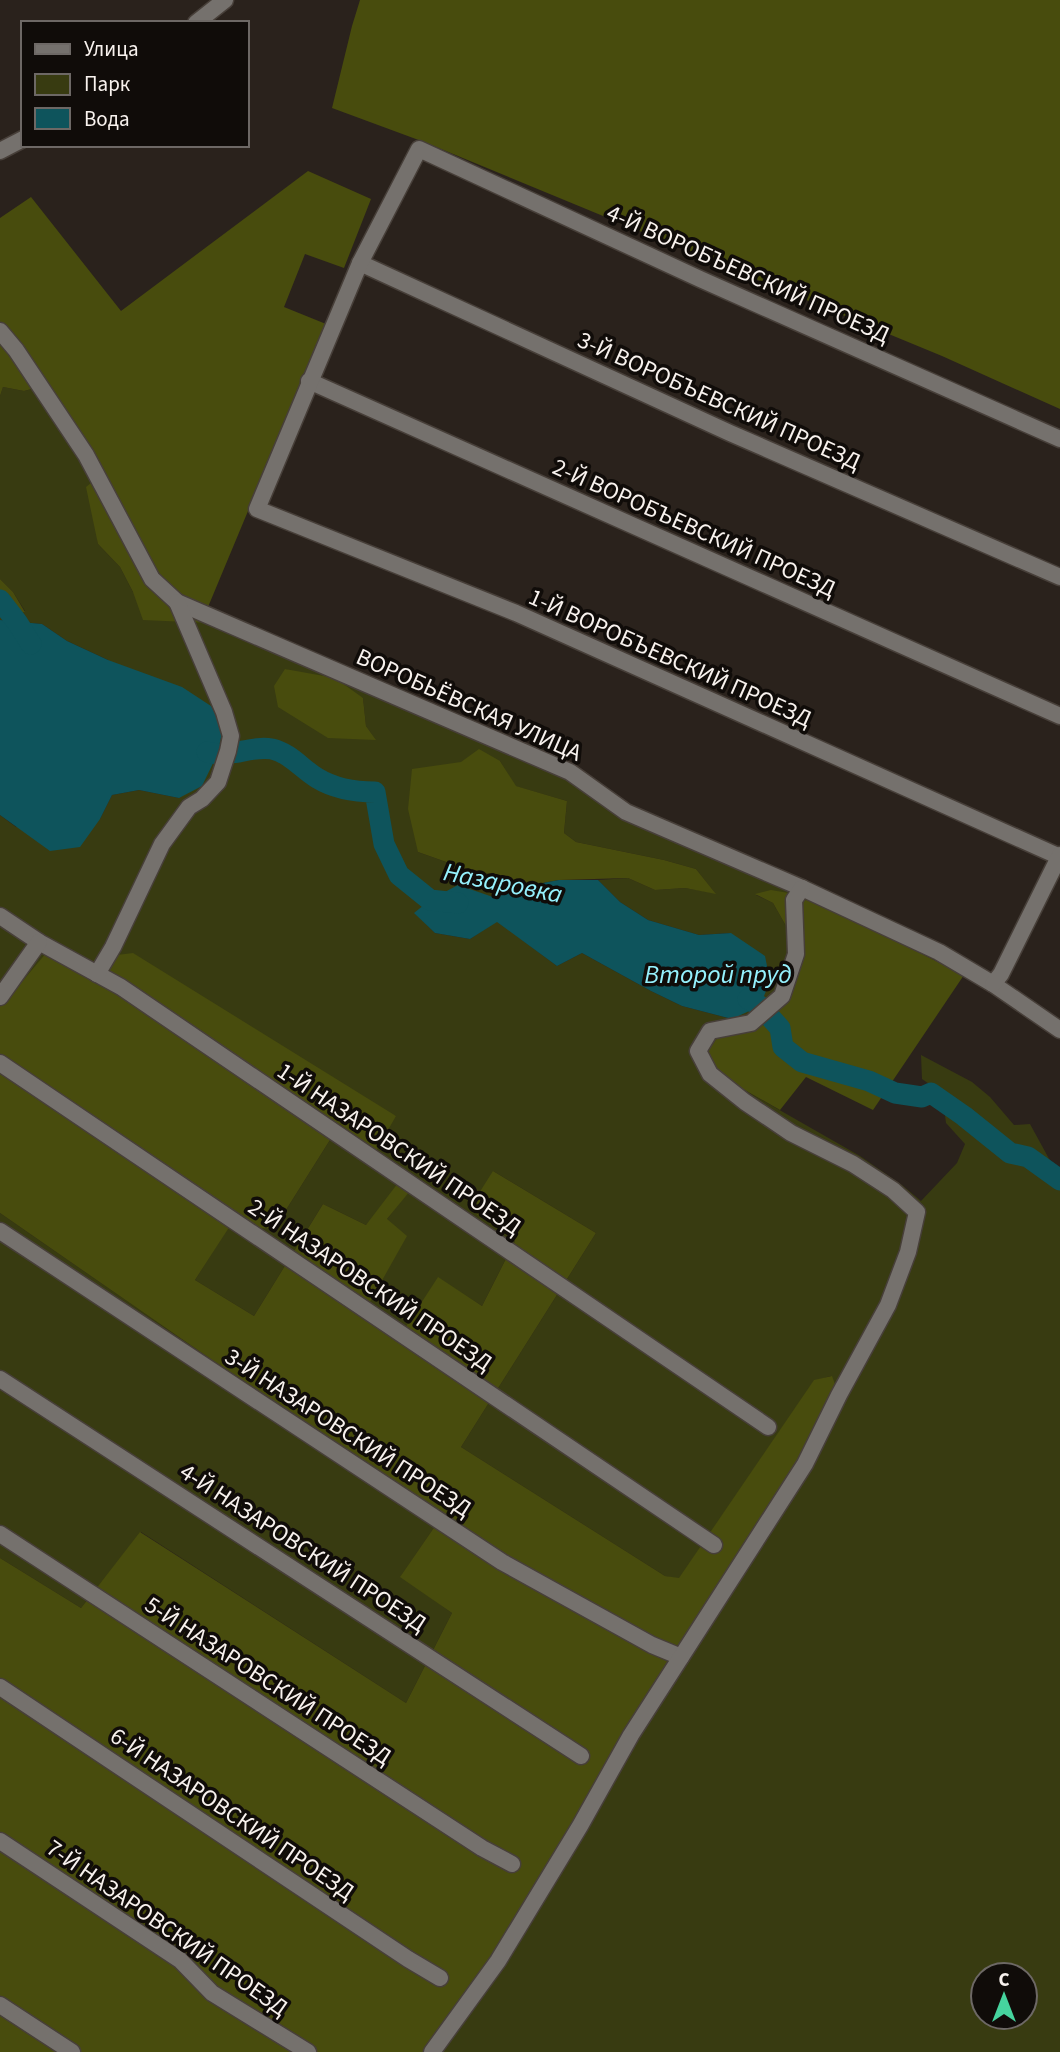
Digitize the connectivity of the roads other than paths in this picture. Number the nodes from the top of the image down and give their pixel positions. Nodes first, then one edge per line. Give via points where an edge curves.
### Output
1 (225, 0) edge
2 (199, 21) edge
3 (21, 140) edge
4 (0, 151) edge
5 (360, 263) junction
6 (0, 331) edge
7 (309, 382) junction
8 (1060, 439) edge
9 (1060, 577) edge
10 (177, 602) junction
11 (1060, 716) edge
12 (1060, 856) edge
13 (802, 888) junction
14 (0, 916) edge
15 (39, 942) junction
16 (97, 974) junction
17 (993, 984) junction
18 (0, 997) edge
19 (1060, 1030) edge
20 (0, 1063) edge
21 (0, 1231) edge
22 (0, 1379) edge
23 (768, 1427) dead end
24 (0, 1534) edge
25 (714, 1545) dead end
26 (681, 1657) junction
27 (0, 1687) edge
28 (581, 1756) dead end
29 (0, 1841) edge
30 (512, 1864) dead end
31 (440, 1978) dead end
32 (0, 2005) edge
33 (72, 2052) edge
34 (308, 2052) edge
35 (432, 2052) edge

1 - 2 street
3 - 4 street
5 - 7 street
5 - 8 street, 4-Й ВОРОБЪЕВСКИЙ ПРОЕЗД via 419,149
5 - 9 street, 3-Й ВОРОБЪЕВСКИЙ ПРОЕЗД via 730,433
6 - 10 street, ВОРОБЬЁВСКАЯ УЛИЦА via 86,455 152,579
7 - 11 street, 2-Й ВОРОБЪЕВСКИЙ ПРОЕЗД
7 - 12 street, 1-Й ВОРОБЪЕВСКИЙ ПРОЕЗД via 257,509 516,613
10 - 13 street, ВОРОБЬЁВСКАЯ УЛИЦА via 570,772 626,812
10 - 16 street via 224,712 230,736 228,751 218,782 189,807 162,844
12 - 17 street
13 - 17 street, ВОРОБЬЁВСКАЯ УЛИЦА via 939,952
13 - 26 street via 794,900 796,954 782,996 751,1023 710,1031 698,1051 709,1074 745,1102 791,1133 853,1164 917,1212 888,1305 805,1464
14 - 15 street, 1-Й НАЗАРОВСКИЙ ПРОЕЗД
15 - 16 street, 1-Й НАЗАРОВСКИЙ ПРОЕЗД
15 - 18 street
16 - 23 street, 1-Й НАЗАРОВСКИЙ ПРОЕЗД
17 - 19 street, ВОРОБЬЁВСКАЯ УЛИЦА
20 - 25 street, 2-Й НАЗАРОВСКИЙ ПРОЕЗД
21 - 26 street, 3-Й НАЗАРОВСКИЙ ПРОЕЗД via 502,1562
22 - 28 street, 4-Й НАЗАРОВСКИЙ ПРОЕЗД
24 - 30 street, 5-Й НАЗАРОВСКИЙ ПРОЕЗД
26 - 35 street via 498,1961
27 - 31 street, 6-Й НАЗАРОВСКИЙ ПРОЕЗД
29 - 34 street, 7-Й НАЗАРОВСКИЙ ПРОЕЗД via 180,1960 212,1993
32 - 33 street

